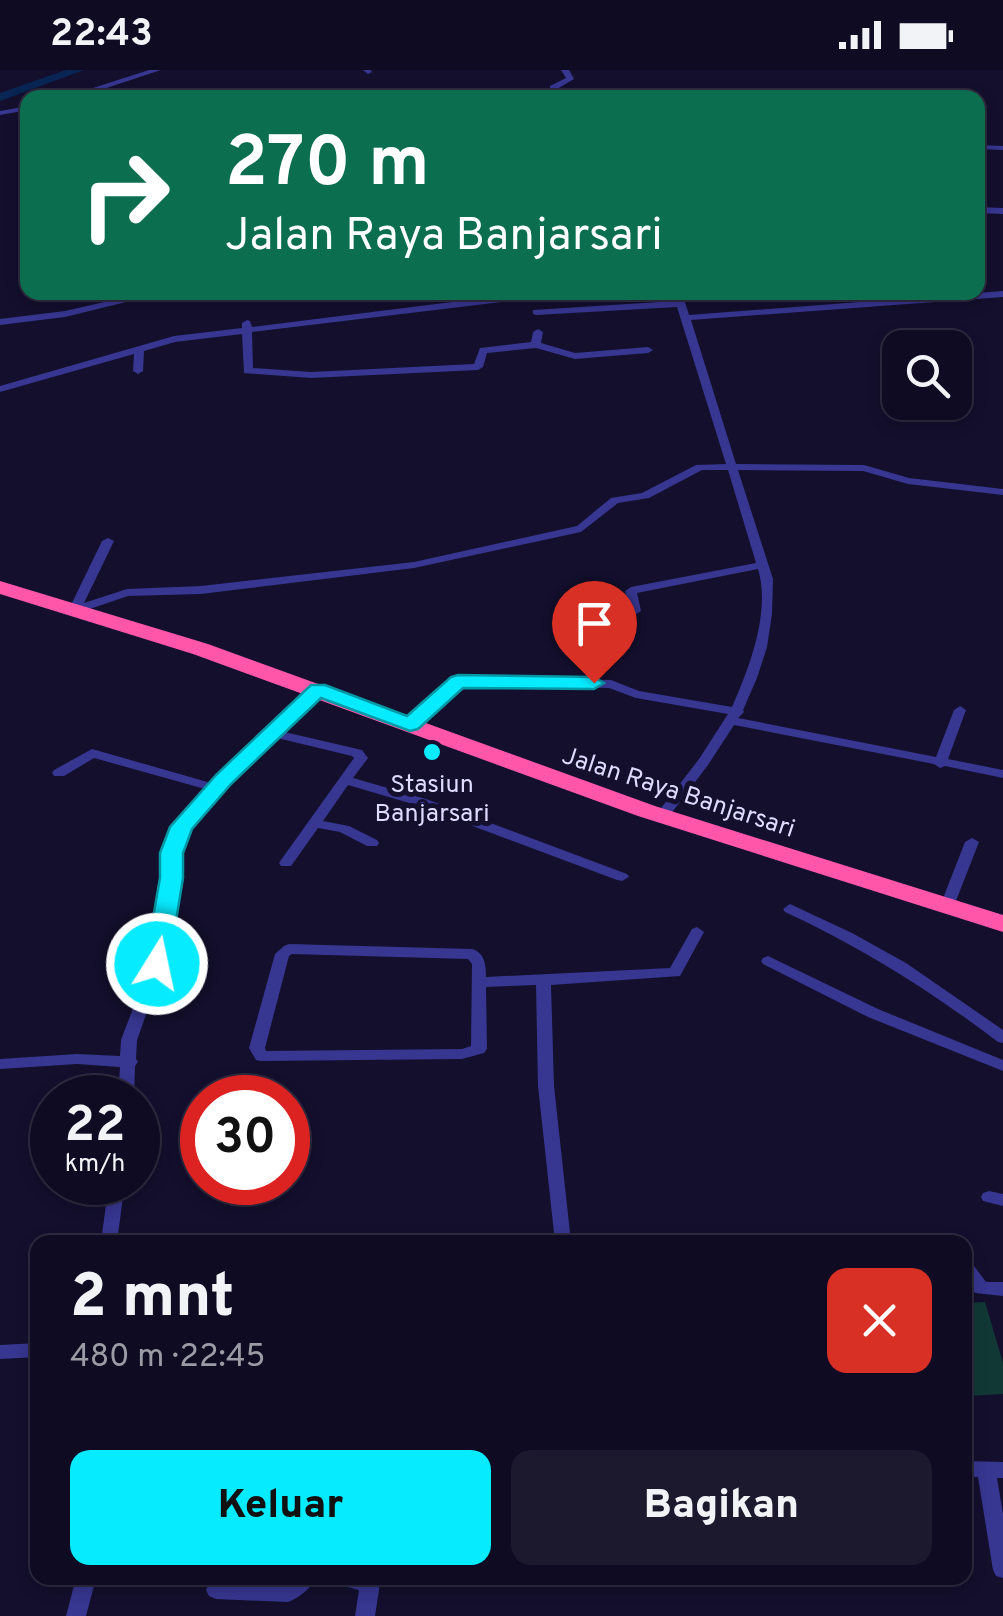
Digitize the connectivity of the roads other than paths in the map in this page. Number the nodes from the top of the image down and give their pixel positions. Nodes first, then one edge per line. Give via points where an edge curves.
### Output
1 (157, 70) edge
2 (565, 70) edge
3 (92, 90) edge
4 (552, 90) edge
5 (127, 300) edge
6 (462, 300) edge
7 (479, 300) edge
8 (659, 300) edge
9 (680, 300) edge
10 (904, 300) edge
11 (438, 304) junction
12 (536, 312) dead end
13 (685, 318) junction
14 (0, 322) edge
15 (248, 326) junction
16 (538, 332) dead end
17 (148, 343) junction
18 (537, 345) junction
19 (648, 350) dead end
20 (138, 370) dead end
21 (0, 386) edge
22 (734, 468) junction
23 (1003, 492) edge
24 (108, 541) dead end
25 (762, 564) junction
26 (0, 587) edge
27 (78, 608) junction
28 (635, 611) dead end
29 (318, 689) junction
30 (960, 710) dead end
31 (736, 716) junction
32 (410, 725) junction
33 (273, 732) junction
34 (940, 764) junction
35 (59, 773) dead end
36 (1003, 774) edge
37 (350, 775) junction
38 (215, 788) junction
39 (662, 816) junction
40 (315, 823) junction
41 (972, 842) dead end
42 (372, 843) dead end
43 (286, 864) dead end
44 (622, 877) dead end
45 (948, 906) junction
46 (790, 909) dead end
47 (1003, 924) edge
48 (697, 932) dead end
49 (768, 961) dead end
50 (543, 980) junction
51 (479, 982) junction
52 (1003, 1038) edge
53 (130, 1062) junction
54 (0, 1064) edge
55 (1003, 1066) edge
56 (129, 1075) edge
57 (114, 1205) edge
58 (109, 1235) edge
59 (561, 1235) edge
60 (972, 1276) edge
61 (1003, 1289) edge
62 (30, 1350) edge
63 (0, 1352) edge
64 (995, 1470) edge
65 (1003, 1570) edge
66 (84, 1585) edge
67 (298, 1585) edge
68 (370, 1585) edge
69 (216, 1590) dead end
70 (76, 1616) edge
71 (365, 1616) edge

1 - 3 street
2 - 4 street via 570,78
5 - 14 street
6 - 11 street
7 - 11 street
8 - 12 street
9 - 13 street
10 - 13 street
11 - 15 street
13 - 22 street
15 - 17 street
15 - 18 street via 247,370 269,374 478,368 483,350
16 - 18 street
17 - 20 street
17 - 21 street
18 - 19 street via 575,356
22 - 23 street via 864,468 908,481
22 - 25 street
22 - 27 street via 700,467 645,496 615,500 580,529 414,565 127,594
24 - 27 street
25 - 28 street via 631,592
25 - 31 street via 769,616
26 - 27 highway, Jalan Raya Banjarsari
27 - 29 highway, Jalan Raya Banjarsari
29 - 32 highway, Jalan Raya Banjarsari
29 - 33 street
30 - 34 street
31 - 32 street via 602,683 461,681
31 - 34 street
31 - 39 street
32 - 39 highway, Jalan Raya Banjarsari
33 - 37 street via 356,753 361,758
33 - 38 street
34 - 36 street
35 - 38 street via 92,753
37 - 40 street
37 - 44 street
38 - 53 street via 174,841 157,964 135,1017
39 - 45 highway, Jalan Raya Banjarsari
40 - 42 street
40 - 43 street
41 - 45 street
45 - 47 highway, Jalan Raya Banjarsari
46 - 52 street via 919,976
48 - 50 street via 675,973
49 - 55 street via 872,1013
50 - 51 street
50 - 59 street
51 - 51 street via 472,954 290,949 282,954 256,1053 474,1052 480,1048
53 - 54 street
53 - 56 street
57 - 58 street
60 - 61 street via 981,1288
62 - 63 street
64 - 65 street
66 - 70 street
67 - 69 street via 288,1593
68 - 71 street

